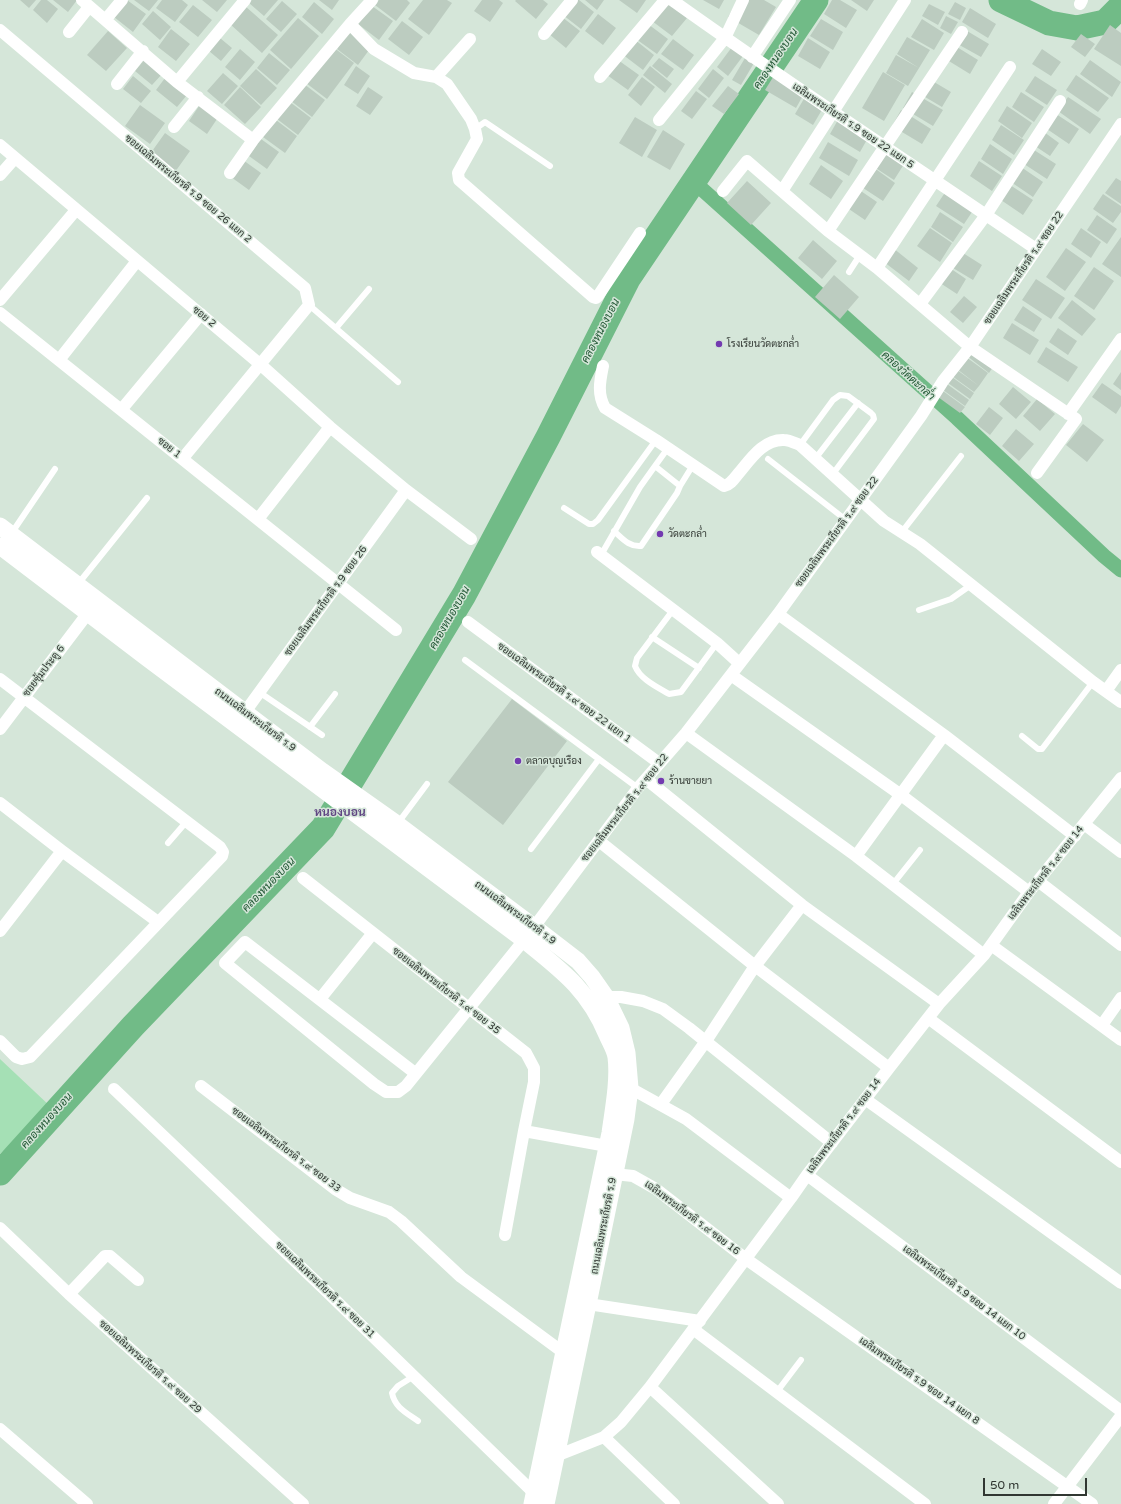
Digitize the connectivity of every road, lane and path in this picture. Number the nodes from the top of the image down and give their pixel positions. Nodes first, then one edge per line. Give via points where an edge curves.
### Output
1 (122, 0) edge
2 (245, 0) edge
3 (372, 0) edge
4 (572, 0) edge
5 (665, 0) edge
6 (672, 0) edge
7 (743, 0) edge
8 (790, 0) edge
9 (905, 0) edge
10 (85, 4) edge
11 (106, 19) junction
12 (350, 24) junction
13 (0, 30) edge
14 (69, 32) dead end
15 (962, 32) dead end
16 (544, 34) dead end
17 (470, 38) dead end
18 (725, 38) junction
19 (143, 52) junction
20 (754, 58) junction
21 (1010, 67) dead end
22 (436, 77) junction
23 (600, 77) dead end
24 (177, 82) junction
25 (117, 84) dead end
26 (198, 97) junction
27 (1060, 101) dead end
28 (834, 111) junction
29 (660, 120) dead end
30 (1121, 124) edge
31 (174, 127) dead end
32 (475, 129) junction
33 (253, 140) junction
34 (0, 145) edge
35 (886, 147) junction
36 (15, 158) junction
37 (550, 166) dead end
38 (230, 173) dead end
39 (0, 175) edge
40 (935, 181) junction
41 (782, 190) junction
42 (723, 191) dead end
43 (76, 210) junction
44 (986, 215) junction
45 (828, 231) junction
46 (640, 233) dead end
47 (1036, 249) junction
48 (860, 255) junction
49 (137, 261) junction
50 (877, 268) junction
51 (848, 272) dead end
52 (369, 289) dead end
53 (0, 300) edge
54 (920, 304) junction
55 (309, 305) junction
56 (0, 313) edge
57 (201, 314) junction
58 (336, 328) junction
59 (1121, 339) edge
60 (970, 347) junction
61 (59, 360) junction
62 (261, 365) junction
63 (603, 366) dead end
64 (398, 382) dead end
65 (858, 403) junction
66 (121, 410) junction
67 (1068, 414) junction
68 (330, 427) junction
69 (656, 440) junction
70 (800, 445) junction
71 (668, 448) junction
72 (961, 456) dead end
73 (183, 458) junction
74 (768, 459) dead end
75 (815, 459) junction
76 (655, 466) junction
77 (693, 466) junction
78 (56, 469) dead end
79 (1037, 473) dead end
80 (832, 475) junction
81 (680, 486) junction
82 (406, 490) junction
83 (147, 498) dead end
84 (860, 500) junction
85 (564, 508) dead end
86 (258, 519) junction
87 (846, 520) junction
88 (614, 531) junction
89 (901, 533) junction
90 (4, 535) edge
91 (471, 539) dead end
92 (599, 553) joint
93 (338, 584) junction
94 (77, 585) junction
95 (971, 585) junction
96 (673, 610) junction
97 (919, 610) dead end
98 (88, 613) junction
99 (778, 614) junction
100 (468, 622) dead end
101 (396, 630) dead end
102 (652, 637) junction
103 (717, 643) junction
104 (466, 660) dead end
105 (739, 663) junction
106 (699, 668) junction
107 (1121, 670) edge
108 (731, 675) junction
109 (0, 679) edge
110 (1093, 682) junction
111 (259, 692) junction
112 (1106, 692) junction
113 (335, 694) dead end
114 (25, 696) junction
115 (1121, 702) edge
116 (245, 712) junction
117 (310, 727) junction
118 (0, 729) edge
119 (686, 733) junction
120 (322, 735) dead end
121 (944, 735) junction
122 (1022, 736) dead end
123 (599, 759) junction
124 (659, 763) junction
125 (1121, 778) edge
126 (642, 783) junction
127 (427, 784) dead end
128 (901, 795) junction
129 (353, 802) junction
130 (0, 803) edge
131 (187, 821) junction
132 (397, 824) junction
133 (1084, 824) junction
134 (1075, 836) junction
135 (599, 841) junction
136 (168, 843) dead end
137 (531, 849) dead end
138 (920, 850) dead end
139 (62, 851) junction
140 (1121, 852) edge
141 (856, 856) junction
142 (303, 878) dead end
143 (1038, 881) junction
144 (893, 884) junction
145 (1029, 892) junction
146 (802, 906) junction
147 (158, 922) junction
148 (0, 931) edge
149 (529, 933) junction
150 (373, 934) junction
151 (1121, 946) edge
152 (988, 950) junction
153 (755, 966) junction
154 (606, 996) junction
155 (1121, 998) edge
156 (320, 999) junction
157 (939, 1004) junction
158 (468, 1009) junction
159 (928, 1018) junction
160 (1102, 1025) junction
161 (1121, 1040) edge
162 (0, 1041) edge
163 (706, 1041) junction
164 (889, 1068) junction
165 (415, 1073) junction
166 (201, 1086) dead end
167 (630, 1088) junction
168 (114, 1089) dead end
169 (865, 1099) junction
170 (660, 1104) junction
171 (524, 1131) junction
172 (832, 1143) junction
173 (608, 1146) junction
174 (1121, 1162) edge
175 (614, 1174) junction
176 (806, 1175) junction
177 (791, 1198) junction
178 (0, 1228) edge
179 (505, 1235) dead end
180 (746, 1259) junction
181 (138, 1280) dead end
182 (1121, 1283) edge
183 (69, 1294) junction
184 (588, 1304) junction
185 (696, 1325) junction
186 (564, 1353) junction
187 (801, 1360) dead end
188 (414, 1376) junction
189 (650, 1387) junction
190 (776, 1393) junction
191 (1121, 1411) edge
192 (1121, 1416) edge
193 (418, 1421) dead end
194 (0, 1429) edge
195 (604, 1437) junction
196 (556, 1456) junction
197 (1068, 1486) junction
198 (537, 1500) edge
199 (87, 1504) edge
200 (302, 1504) edge
201 (674, 1504) edge
202 (778, 1504) edge
203 (925, 1504) edge
204 (1054, 1504) edge
205 (1092, 1504) edge

1 - 11 street
2 - 24 street
3 - 12 street
4 - 16 street
5 - 23 street
6 - 18 street, เฉลิมพระเกียรติ ร.9 ซอย 22 แยก 5
7 - 18 street
8 - 20 street
9 - 28 street
10 - 11 street
10 - 14 street
11 - 19 street
12 - 22 street via 374,49 414,73
12 - 33 street
13 - 55 street, ซอยเฉลิมพระเกียรติ ร.9 ซอย 26 แยก 2 via 304,288
15 - 35 street
17 - 22 street
18 - 20 street, เฉลิมพระเกียรติ ร.9 ซอย 22 แยก 5
18 - 29 street
19 - 24 street
19 - 25 street
20 - 28 street, เฉลิมพระเกียรติ ร.9 ซอย 22 แยก 5
21 - 40 street
22 - 32 street via 447,84
24 - 26 street
26 - 31 street
26 - 33 street
27 - 44 street
28 - 35 street, เฉลิมพระเกียรติ ร.9 ซอย 22 แยก 5
28 - 41 street
30 - 47 street, ซอยเฉลิมพระเกียรติ ร.๙ ซอย 22
32 - 37 lane via 485,122
32 - 46 street via 477,139 458,173 459,180 593,297 598,296
33 - 38 street
34 - 36 street, ซอย 2
35 - 40 street, เฉลิมพระเกียรติ ร.9 ซอย 22 แยก 5
35 - 45 street
36 - 39 street
36 - 43 street, ซอย 2
40 - 44 street, เฉลิมพระเกียรติ ร.9 ซอย 22 แยก 5
40 - 50 street
41 - 42 street via 746,161
41 - 45 street
43 - 49 street, ซอย 2
43 - 53 street
44 - 47 street, เฉลิมพระเกียรติ ร.9 ซอย 22 แยก 5
44 - 54 street
45 - 48 street
47 - 60 street, ซอยเฉลิมพระเกียรติ ร.๙ ซอย 22
48 - 50 street
48 - 51 lane
49 - 57 street, ซอย 2
49 - 61 street
50 - 54 street
52 - 58 lane
54 - 60 street
55 - 58 lane
55 - 62 street
56 - 61 street, ซอย 1
57 - 62 street, ซอย 2
57 - 66 street
58 - 64 lane
59 - 67 street
60 - 67 street
60 - 84 street, ซอยเฉลิมพระเกียรติ ร.๙ ซอย 22 via 943,381
61 - 66 street, ซอย 1
62 - 68 street, ซอย 2
62 - 73 street
63 - 69 street via 599,394 605,408
65 - 70 lane via 844,394 835,397
65 - 75 lane
65 - 80 lane via 871,413 874,419
66 - 73 street, ซอย 1
67 - 79 street via 1076,419
68 - 82 street, ซอย 2
68 - 86 street
69 - 71 street
69 - 85 lane via 593,524
70 - 75 street
70 - 77 street via 785,440 766,445 726,486
71 - 76 lane
71 - 77 street
72 - 89 lane
73 - 86 street, ซอย 1
74 - 87 lane
75 - 80 street
76 - 81 lane
76 - 88 lane
77 - 81 lane
78 - 90 lane
80 - 84 street
81 - 88 lane via 641,546 629,545
82 - 91 street, ซอย 2
82 - 93 street, ซอยเฉลิมพระเกียรติ ร.9 ซอย 26
83 - 94 lane
84 - 87 street, ซอยเฉลิมพระเกียรติ ร.๙ ซอย 22
84 - 89 street
86 - 93 street, ซอย 1
87 - 99 street, ซอยเฉลิมพระเกียรติ ร.๙ ซอย 22
88 - 92 lane
89 - 95 street via 920,544
90 - 94 main road, ถนนเฉลิมพระเกียรติ ร.9
90 - 98 main road, ถนนเฉลิมพระเกียรติ ร.9
92 - 96 street
93 - 101 street, ซอย 1
93 - 111 street, ซอยเฉลิมพระเกียรติ ร.9 ซอย 26
94 - 116 main road, ถนนเฉลิมพระเกียรติ ร.9
95 - 97 lane via 951,599
95 - 110 street
96 - 102 lane
96 - 103 street
98 - 114 street, ซอยซุ้มประตู 6
98 - 129 main road, ถนนเฉลิมพระเกียรติ ร.9 via 326,792
99 - 105 street, ซอยเฉลิมพระเกียรติ ร.๙ ซอย 22
99 - 121 street
100 - 124 street, ซอยเฉลิมพระเกียรติ ร.๙ ซอย 22 แยก 1
102 - 106 lane
102 - 106 lane via 637,658 635,666 637,672 652,684 669,694 682,692
103 - 105 street
103 - 106 lane
104 - 123 lane
105 - 108 street, ซอยเฉลิมพระเกียรติ ร.๙ ซอย 22
107 - 112 street
108 - 119 street, ซอยเฉลิมพระเกียรติ ร.๙ ซอย 22
108 - 128 street
109 - 114 street
110 - 112 street
110 - 122 lane via 1042,748 1038,749
111 - 116 street, ซอยเฉลิมพระเกียรติ ร.9 ซอย 26
111 - 117 lane
112 - 115 street
113 - 117 lane
114 - 118 street, ซอยซุ้มประตู 6
114 - 131 street
116 - 129 main road, ถนนเฉลิมพระเกียรติ ร.9 via 322,771
117 - 120 lane
119 - 124 street, ซอยเฉลิมพระเกียรติ ร.๙ ซอย 22
119 - 141 street
121 - 128 street
121 - 134 street
123 - 126 lane
123 - 137 lane
124 - 126 street, ซอยเฉลิมพระเกียรติ ร.๙ ซอย 22
125 - 133 street, เฉลิมพระเกียรติ ร.๙ ซอย 14
126 - 135 street, ซอยเฉลิมพระเกียรติ ร.๙ ซอย 22
126 - 146 street
127 - 132 lane
128 - 141 street
128 - 145 street
129 - 132 main road, ถนนเฉลิมพระเกียรติ ร.9
129 - 149 main road, ถนนเฉลิมพระเกียรติ ร.9
130 - 139 street
131 - 136 lane
131 - 147 street via 220,847 222,856
132 - 149 main road, ถนนเฉลิมพระเกียรติ ร.9
133 - 134 street, เฉลิมพระเกียรติ ร.๙ ซอย 14
133 - 140 street
134 - 143 street, เฉลิมพระเกียรติ ร.๙ ซอย 14
135 - 149 street, ซอยเฉลิมพระเกียรติ ร.๙ ซอย 22
135 - 153 street
138 - 144 lane
139 - 147 street
139 - 148 street
141 - 144 street
142 - 150 street, ซอยเฉลิมพระเกียรติ ร.๙ ซอย 35
143 - 145 street, เฉลิมพระเกียรติ ร.๙ ซอย 14
143 - 151 street
144 - 152 street
145 - 152 street, เฉลิมพระเกียรติ ร.๙ ซอย 14
146 - 153 street
146 - 157 street
147 - 162 street via 30,1057 22,1060 16,1057
149 - 154 main road, ถนนเฉลิมพระเกียรติ ร.9 via 578,961
149 - 158 street, ซอยเฉลิมพระเกียรติ ร.๙ ซอย 22
149 - 173 main road, ถนนเฉลิมพระเกียรติ ร.9 via 581,989 600,1017 616,1057 616,1092
150 - 156 street
150 - 158 street, ซอยเฉลิมพระเกียรติ ร.๙ ซอย 35
152 - 157 street, เฉลิมพระเกียรติ ร.๙ ซอย 14
152 - 160 street
153 - 163 street
153 - 164 street
154 - 163 street via 643,1001 663,1009
154 - 167 main road, ถนนเฉลิมพระเกียรติ ร.9 via 621,1028 627,1053
155 - 160 street
156 - 165 street
156 - 165 street, ซอยเฉลิมพระเกียรติ ร.๙ ซอย 22 via 244,942 226,963 386,1092 398,1092
157 - 159 street, เฉลิมพระเกียรติ ร.๙ ซอย 14
158 - 165 street, ซอยเฉลิมพระเกียรติ ร.๙ ซอย 22
158 - 171 street, ซอยเฉลิมพระเกียรติ ร.๙ ซอย 35 via 526,1053 534,1068 534,1082
159 - 164 street, เฉลิมพระเกียรติ ร.๙ ซอย 14
159 - 174 street
160 - 161 street
163 - 170 street
163 - 172 street
164 - 169 street, เฉลิมพระเกียรติ ร.๙ ซอย 14
166 - 186 street, ซอยเฉลิมพระเกียรติ ร.๙ ซอย 33 via 335,1189 350,1198 389,1212 461,1277
167 - 170 street
167 - 175 main road, ถนนเฉลิมพระเกียรติ ร.9
168 - 188 street, ซอยเฉลิมพระเกียรติ ร.๙ ซอย 31
169 - 172 street, เฉลิมพระเกียรติ ร.๙ ซอย 14
169 - 182 street
170 - 177 street via 686,1119
171 - 173 street
171 - 179 street, ซอยเฉลิมพระเกียรติ ร.๙ ซอย 35
172 - 176 street, เฉลิมพระเกียรติ ร.๙ ซอย 14
173 - 186 main road, ถนนเฉลิมพระเกียรติ ร.9
175 - 180 street, เฉลิมพระเกียรติ ร.๙ ซอย 16 via 634,1176 656,1189
175 - 184 main road, ถนนเฉลิมพระเกียรติ ร.9
176 - 177 street, เฉลิมพระเกียรติ ร.๙ ซอย 14
176 - 191 street, เฉลิมพระเกียรติ ร.9 ซอย 14 แยก 10
177 - 180 street, เฉลิมพระเกียรติ ร.๙ ซอย 14
178 - 183 street, ซอยเฉลิมพระเกียรติ ร.๙ ซอย 29
180 - 185 street, เฉลิมพระเกียรติ ร.๙ ซอย 14
180 - 197 street, เฉลิมพระเกียรติ ร.9 ซอย 14 แยก 8
181 - 183 street via 110,1256 105,1256
183 - 200 street, ซอยเฉลิมพระเกียรติ ร.๙ ซอย 29
184 - 185 street
184 - 196 main road, ถนนเฉลิมพระเกียรติ ร.9
185 - 189 street, เฉลิมพระเกียรติ ร.๙ ซอย 14
185 - 190 street
186 - 198 main road, ถนนเฉลิมพระเกียรติ ร.9
187 - 190 lane
188 - 193 lane via 392,1393 399,1408
188 - 198 street, ซอยเฉลิมพระเกียรติ ร.๙ ซอย 31
189 - 195 street, เฉลิมพระเกียรติ ร.๙ ซอย 14 via 621,1422
189 - 202 street
190 - 203 street
192 - 197 street
194 - 199 street
195 - 196 street, เฉลิมพระเกียรติ ร.๙ ซอย 14
195 - 201 street
196 - 198 main road, ถนนเฉลิมพระเกียรติ ร.9
197 - 204 street
197 - 205 street, เฉลิมพระเกียรติ ร.9 ซอย 14 แยก 8

